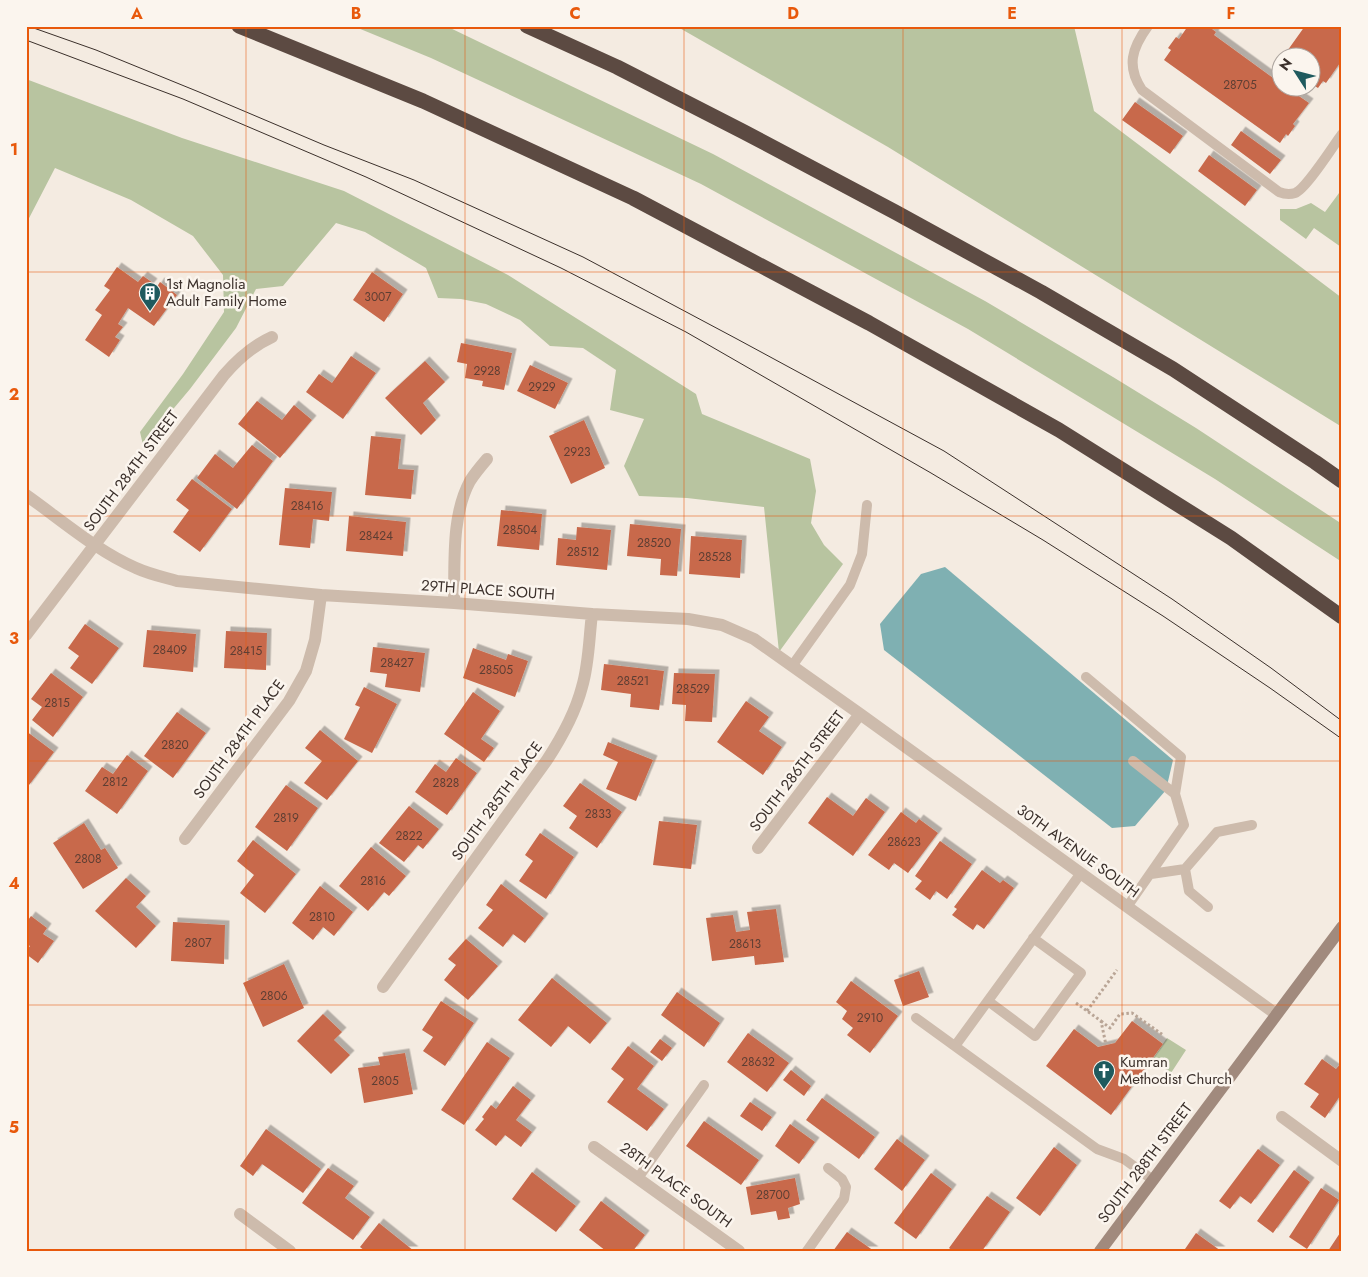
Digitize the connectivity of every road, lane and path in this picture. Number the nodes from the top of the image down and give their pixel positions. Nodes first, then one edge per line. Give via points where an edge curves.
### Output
1 (239, 26) edge
2 (527, 26) edge
3 (1148, 26) edge
4 (1342, 134) edge
5 (272, 338) dead end
6 (487, 459) dead end
7 (1342, 480) edge
8 (26, 495) edge
9 (866, 506) dead end
10 (96, 545) junction
11 (321, 595) junction
12 (454, 603) junction
13 (592, 614) junction
14 (1342, 617) edge
15 (26, 635) edge
16 (792, 666) junction
17 (1086, 677) dead end
18 (860, 714) junction
19 (1133, 761) dead end
20 (1174, 794) junction
21 (1252, 826) dead end
22 (185, 839) dead end
23 (758, 848) dead end
24 (1185, 869) junction
25 (1081, 873) junction
26 (1151, 874) junction
27 (1127, 907) junction
28 (1208, 907) dead end
29 (1342, 927) edge
30 (1033, 938) junction
31 (1117, 970) dead end
32 (383, 987) dead end
33 (1065, 995) junction
34 (988, 1001) junction
35 (1087, 1011) junction
36 (1276, 1014) junction
37 (916, 1018) dead end
38 (1101, 1021) junction
39 (1163, 1035) dead end
40 (1106, 1045) dead end
41 (955, 1046) junction
42 (704, 1085) dead end
43 (1282, 1117) dead end
44 (594, 1146) dead end
45 (1342, 1161) edge
46 (828, 1168) dead end
47 (638, 1178) junction
48 (1153, 1180) junction
49 (240, 1214) dead end
50 (290, 1251) edge
51 (739, 1251) edge
52 (807, 1251) edge
53 (1100, 1251) edge

1 - 14 highway via 424,101 624,194 870,323 1060,430 1231,538
2 - 7 highway via 617,67 744,132 1041,292 1173,369
3 - 4 lane via 1138,39 1132,56 1135,80 1142,90 1279,192 1296,193
5 - 10 street, SOUTH 284TH STREET via 253,347 228,371
6 - 12 street via 471,480 460,509
8 - 10 street, 29TH PLACE SOUTH
9 - 16 lane via 862,554 850,585
10 - 11 street, 29TH PLACE SOUTH via 136,568 177,581
10 - 15 street, SOUTH 284TH STREET
11 - 12 street, 29TH PLACE SOUTH
11 - 22 street, SOUTH 284TH PLACE via 315,640 306,671 289,701
12 - 13 street, 29TH PLACE SOUTH
13 - 16 street, 29TH PLACE SOUTH via 688,619 722,625 754,639
13 - 32 street, SOUTH 285TH PLACE via 583,686 567,728
16 - 18 street, 29TH PLACE SOUTH
17 - 20 lane via 1181,756
18 - 23 street, SOUTH 286TH STREET
18 - 25 street, 30TH AVENUE SOUTH
19 - 20 lane
20 - 26 lane via 1184,825
21 - 24 lane via 1217,832
24 - 26 lane
24 - 28 lane via 1189,890
25 - 27 street, 30TH AVENUE SOUTH
25 - 30 lane
26 - 27 lane
27 - 36 street, 30TH AVENUE SOUTH
29 - 36 main road, SOUTH 288TH STREET
30 - 33 lane via 1081,973
30 - 34 lane
31 - 35 path
33 - 34 lane via 1035,1036
33 - 35 path
34 - 41 lane
35 - 38 path
36 - 48 main road, SOUTH 288TH STREET
37 - 41 lane
38 - 39 path via 1110,1028 1120,1014 1132,1013
38 - 40 path
41 - 48 lane via 1097,1149 1124,1159
42 - 47 lane
43 - 45 street
44 - 47 street, 28TH PLACE SOUTH
46 - 52 lane via 842,1179 846,1187 844,1199
47 - 51 street, 28TH PLACE SOUTH
48 - 53 main road, SOUTH 288TH STREET
49 - 50 street

